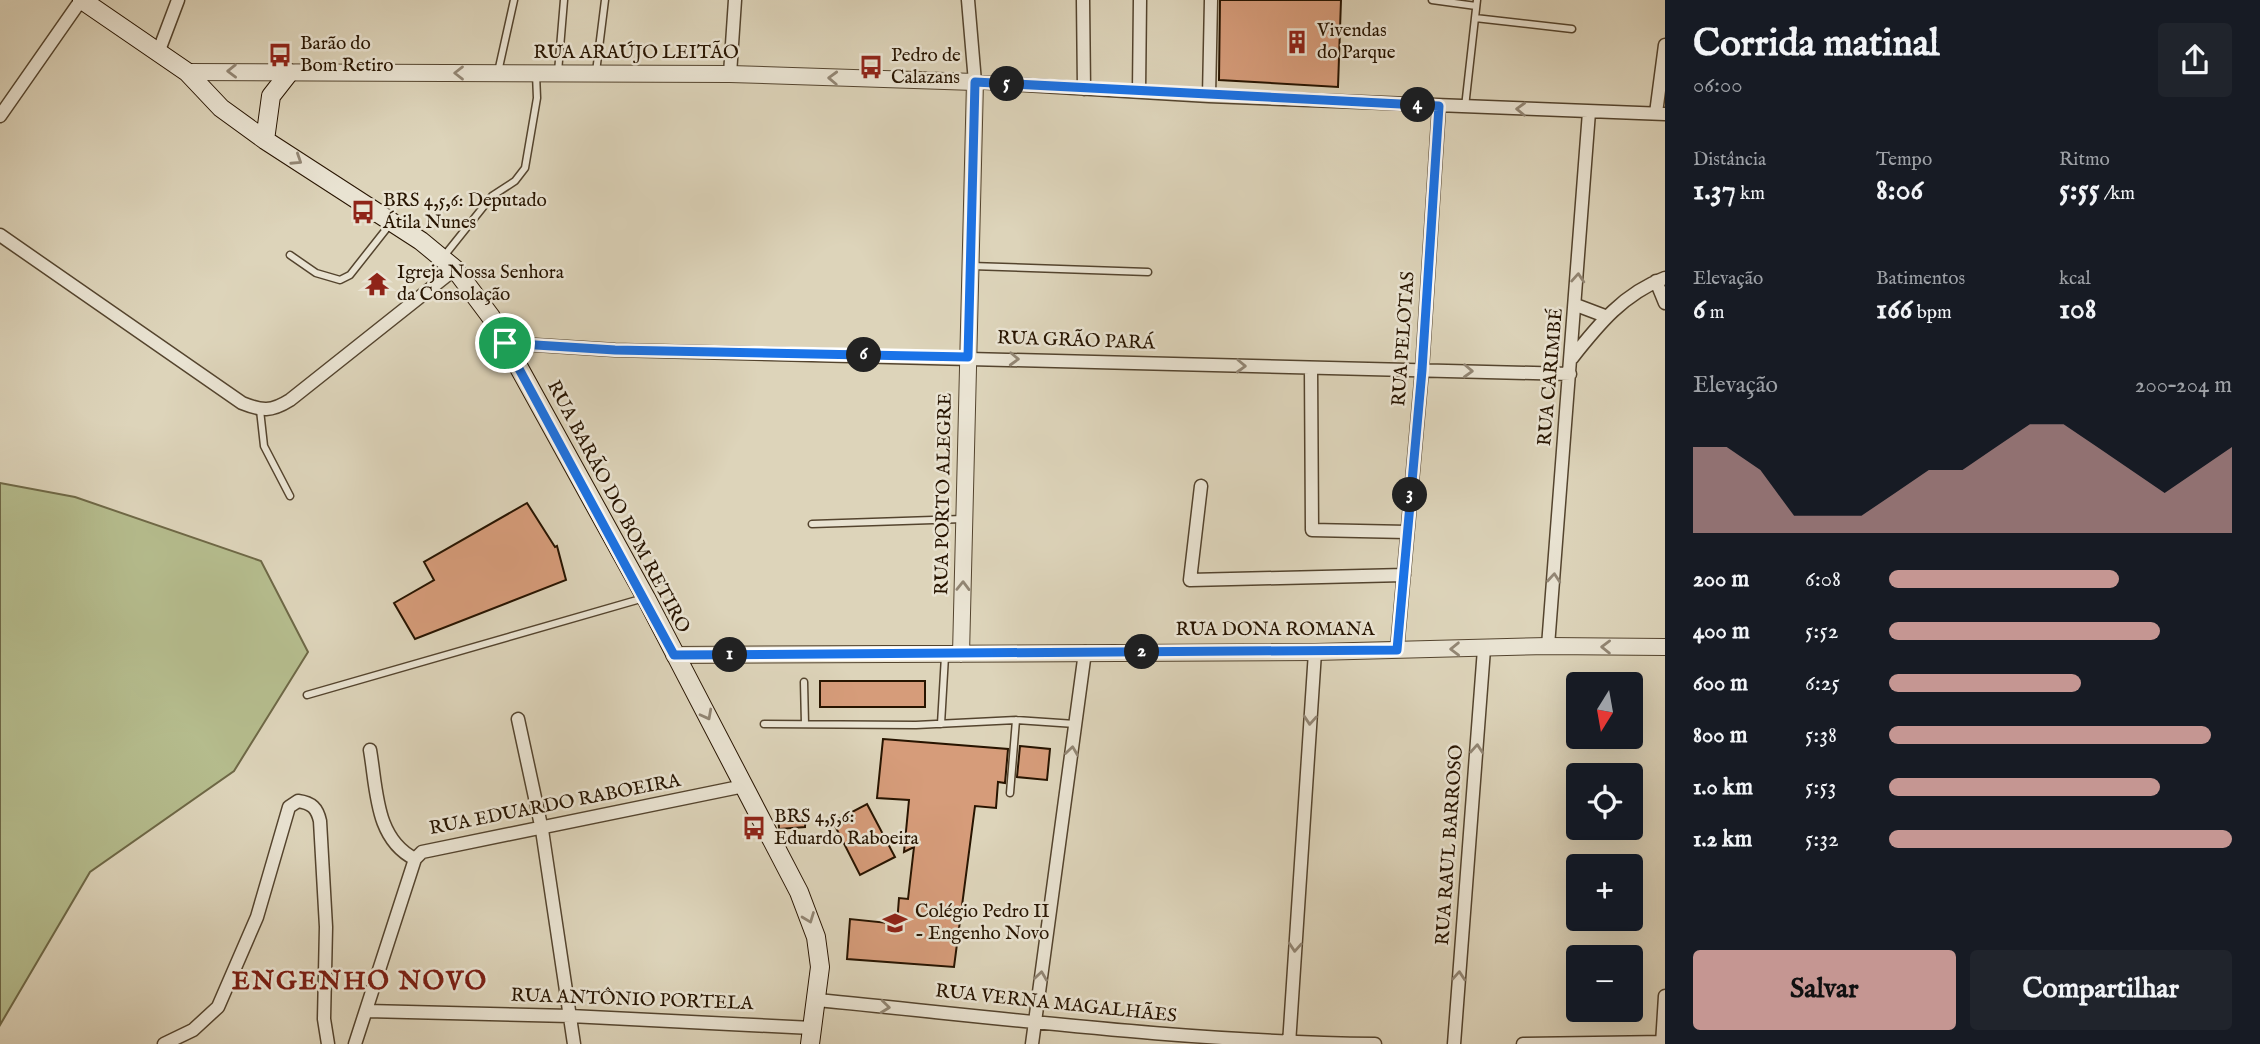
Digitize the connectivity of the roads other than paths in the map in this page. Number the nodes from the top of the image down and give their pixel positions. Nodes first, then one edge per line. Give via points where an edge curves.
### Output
1 (81, 0) edge
2 (178, 0) edge
3 (514, 0) edge
4 (564, 0) edge
5 (605, 0) edge
6 (735, 0) edge
7 (968, 0) edge
8 (1083, 0) edge
9 (1140, 0) edge
10 (1211, 0) edge
11 (1432, 0) edge
12 (1476, 3) edge
13 (1475, 18) junction
14 (1572, 29) dead end
15 (1665, 45) edge
16 (158, 52) junction
17 (187, 72) junction
18 (289, 72) junction
19 (498, 74) junction
20 (536, 74) junction
21 (558, 74) junction
22 (595, 74) junction
23 (730, 74) junction
24 (975, 82) junction
25 (1084, 89) junction
26 (1139, 90) junction
27 (1209, 96) junction
28 (1439, 106) junction
29 (1465, 107) junction
30 (1590, 111) junction
31 (1660, 113) edge
32 (0, 116) edge
33 (265, 140) junction
34 (392, 222) junction
35 (0, 235) edge
36 (290, 255) dead end
37 (448, 263) junction
38 (971, 266) junction
39 (1148, 272) dead end
40 (1660, 280) edge
41 (1665, 303) edge
42 (1576, 305) junction
43 (1605, 316) junction
44 (505, 343) junction
45 (968, 357) junction
46 (1572, 358) junction
47 (1311, 368) junction
48 (1422, 370) junction
49 (1570, 374) junction
50 (260, 410) junction
51 (1201, 486) dead end
52 (290, 496) dead end
53 (965, 519) junction
54 (812, 524) dead end
55 (1407, 532) junction
56 (1404, 575) junction
57 (646, 598) junction
58 (1548, 646) junction
59 (1665, 648) edge
60 (1484, 649) junction
61 (1397, 650) junction
62 (1085, 652) junction
63 (1315, 652) junction
64 (953, 654) junction
65 (674, 655) junction
66 (804, 682) dead end
67 (307, 695) dead end
68 (518, 719) dead end
69 (1016, 720) junction
70 (805, 723) junction
71 (764, 724) dead end
72 (941, 724) junction
73 (1075, 724) junction
74 (370, 750) dead end
75 (744, 786) junction
76 (1010, 793) dead end
77 (542, 830) junction
78 (415, 859) junction
79 (1665, 996) edge
80 (817, 1000) junction
81 (367, 1011) junction
82 (570, 1016) junction
83 (1035, 1021) junction
84 (811, 1036) edge
85 (1663, 1043) edge
86 (164, 1044) edge
87 (328, 1044) edge
88 (355, 1044) edge
89 (574, 1044) edge
90 (1032, 1044) edge
91 (1289, 1044) edge
92 (1375, 1044) edge
93 (1454, 1044) edge
94 (1523, 1044) edge

1 - 16 main road, RUA BARÃO DO BOM RETIRO
1 - 32 street
2 - 16 street
3 - 19 lane
4 - 21 lane
5 - 22 lane
6 - 23 street
7 - 24 street
8 - 25 street
9 - 26 street
10 - 27 street
11 - 12 lane
12 - 13 lane
13 - 14 lane
13 - 29 lane
15 - 31 street
16 - 17 main road, RUA BARÃO DO BOM RETIRO
18 -> 17 street, RUA ARAÚJO LEITÃO
17 - 33 main road, RUA BARÃO DO BOM RETIRO via 221,108
19 -> 18 street, RUA ARAÚJO LEITÃO
18 - 33 main road via 271,96
19 - 20 street, RUA ARAÚJO LEITÃO
20 - 21 street, RUA ARAÚJO LEITÃO
20 - 37 lane via 537,98 525,168 481,208
21 - 22 street, RUA ARAÚJO LEITÃO
22 - 23 street, RUA ARAÚJO LEITÃO
24 -> 23 street, RUA ARAÚJO LEITÃO
24 - 25 street, RUA ARAÚJO LEITÃO
24 - 38 street, RUA PORTO ALEGRE
25 - 26 street, RUA ARAÚJO LEITÃO
26 - 27 street, RUA ARAÚJO LEITÃO
27 - 28 street, RUA ARAÚJO LEITÃO
28 - 29 street, RUA ARAÚJO LEITÃO
28 - 48 street, RUA PELOTAS
30 -> 29 street, RUA ARAÚJO LEITÃO
30 - 31 street, RUA ARAÚJO LEITÃO
42 -> 30 street, RUA CARIMBÉ
33 -> 34 main road, RUA BARÃO DO BOM RETIRO
34 - 36 lane via 350,275 340,280 316,273
34 - 37 main road, RUA BARÃO DO BOM RETIRO
35 - 50 street via 242,403
37 - 44 main road, RUA BARÃO DO BOM RETIRO via 491,317
37 - 50 street via 290,400 274,411
38 - 39 lane
38 - 45 street, RUA PORTO ALEGRE
40 - 41 street
40 - 43 street
42 - 43 street
42 - 46 street, RUA CARIMBÉ
43 - 46 street
44 - 45 street, RUA GRÃO PARÁ via 615,350
44 - 57 main road, RUA BARÃO DO BOM RETIRO
45 -> 47 street, RUA GRÃO PARÁ
45 - 53 street, RUA PORTO ALEGRE
46 - 49 street, RUA CARIMBÉ
47 - 48 street, RUA GRÃO PARÁ
47 - 55 street via 1312,530
48 -> 49 street, RUA GRÃO PARÁ
48 - 55 street, RUA PELOTAS
58 -> 49 street, RUA CARIMBÉ
50 - 52 lane via 264,446
51 - 56 street via 1190,580
53 - 54 lane
64 -> 53 street, RUA PORTO ALEGRE
55 - 56 street, RUA PELOTAS
56 - 61 street, RUA PELOTAS
57 - 65 main road, RUA BARÃO DO BOM RETIRO
57 - 67 lane
59 -> 58 street, RUA DONA ROMANA
58 - 60 street, RUA DONA ROMANA
60 -> 61 street, RUA DONA ROMANA
93 -> 60 street, RUA RAUL BARROSO
61 - 63 street, RUA DONA ROMANA
62 - 63 street, RUA DONA ROMANA
62 - 64 street, RUA DONA ROMANA
62 - 73 street
63 -> 91 street
64 - 65 street, RUA DONA ROMANA
64 - 72 lane
65 -> 75 main road, RUA BARÃO DO BOM RETIRO
66 - 70 lane
68 - 77 street
69 - 72 lane
69 - 73 lane
69 - 76 lane
70 - 71 lane
70 - 72 lane
83 -> 73 street
74 - 78 street, RUA EDUARDO RABOEIRA via 383,825 399,851
75 - 77 street, RUA EDUARDO RABOEIRA
75 -> 80 main road, RUA BARÃO DO BOM RETIRO via 799,892 816,937 820,967
77 - 78 street, RUA EDUARDO RABOEIRA via 422,852
77 - 82 street
78 - 81 street
79 - 85 street
80 -> 83 street, RUA VERNA MAGALHÃES
80 - 84 main road, RUA BARÃO DO BOM RETIRO
81 - 82 street, RUA ANTÔNIO PORTELA
81 - 88 street
82 - 84 street, RUA ANTÔNIO PORTELA
82 - 89 street
83 - 90 street
83 - 91 street, RUA VERNA MAGALHÃES
85 - 94 street
86 - 87 street via 193,1030 218,1007 257,917 289,807 298,802 312,805 320,821
91 - 92 street, RUA VERNA MAGALHÃES

